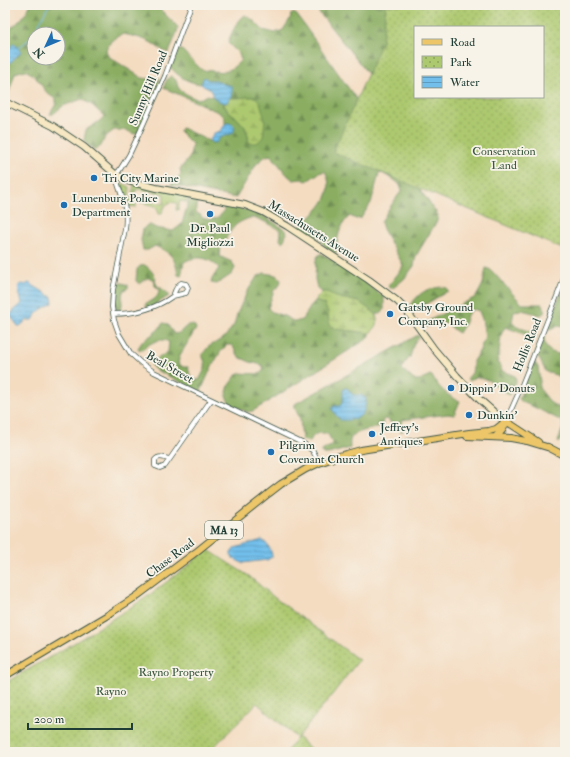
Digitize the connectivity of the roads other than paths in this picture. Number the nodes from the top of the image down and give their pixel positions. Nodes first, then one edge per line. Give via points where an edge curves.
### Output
1 (191, 5) edge
2 (5, 102) edge
3 (115, 174) junction
4 (565, 276) edge
5 (173, 296) dead end
6 (113, 314) junction
7 (211, 400) junction
8 (506, 421) junction
9 (462, 434) junction
10 (495, 437) junction
11 (550, 448) junction
12 (565, 456) edge
13 (169, 459) dead end
14 (319, 463) junction
15 (5, 676) edge

1 - 3 street, Sunny Hill Road via 165,76 129,155
2 - 3 main road, Massachusetts Avenue via 70,136
3 - 6 street, Beal Street via 126,221 112,290
3 - 8 main road, Massachusetts Avenue via 134,183 245,205 287,226 397,301 457,376 479,399
4 - 8 street, Hollis Road
5 - 6 street via 144,310
6 - 7 street, Beal Street via 123,341 131,354 141,363
7 - 13 street
7 - 14 street, Beal Street via 304,444 313,451
8 - 9 main road, Chase Road / MA 13 via 494,430
8 - 10 main road via 503,430
8 - 11 main road, Massachusetts Avenue
9 - 10 main road, Chase Road / MA 13
9 - 14 main road, Chase Road / MA 13 via 361,450
10 - 11 main road, Chase Road / MA 13 via 512,438
11 - 12 main road, Massachusetts Avenue
14 - 15 main road, Chase Road / MA 13 via 281,484 137,596

